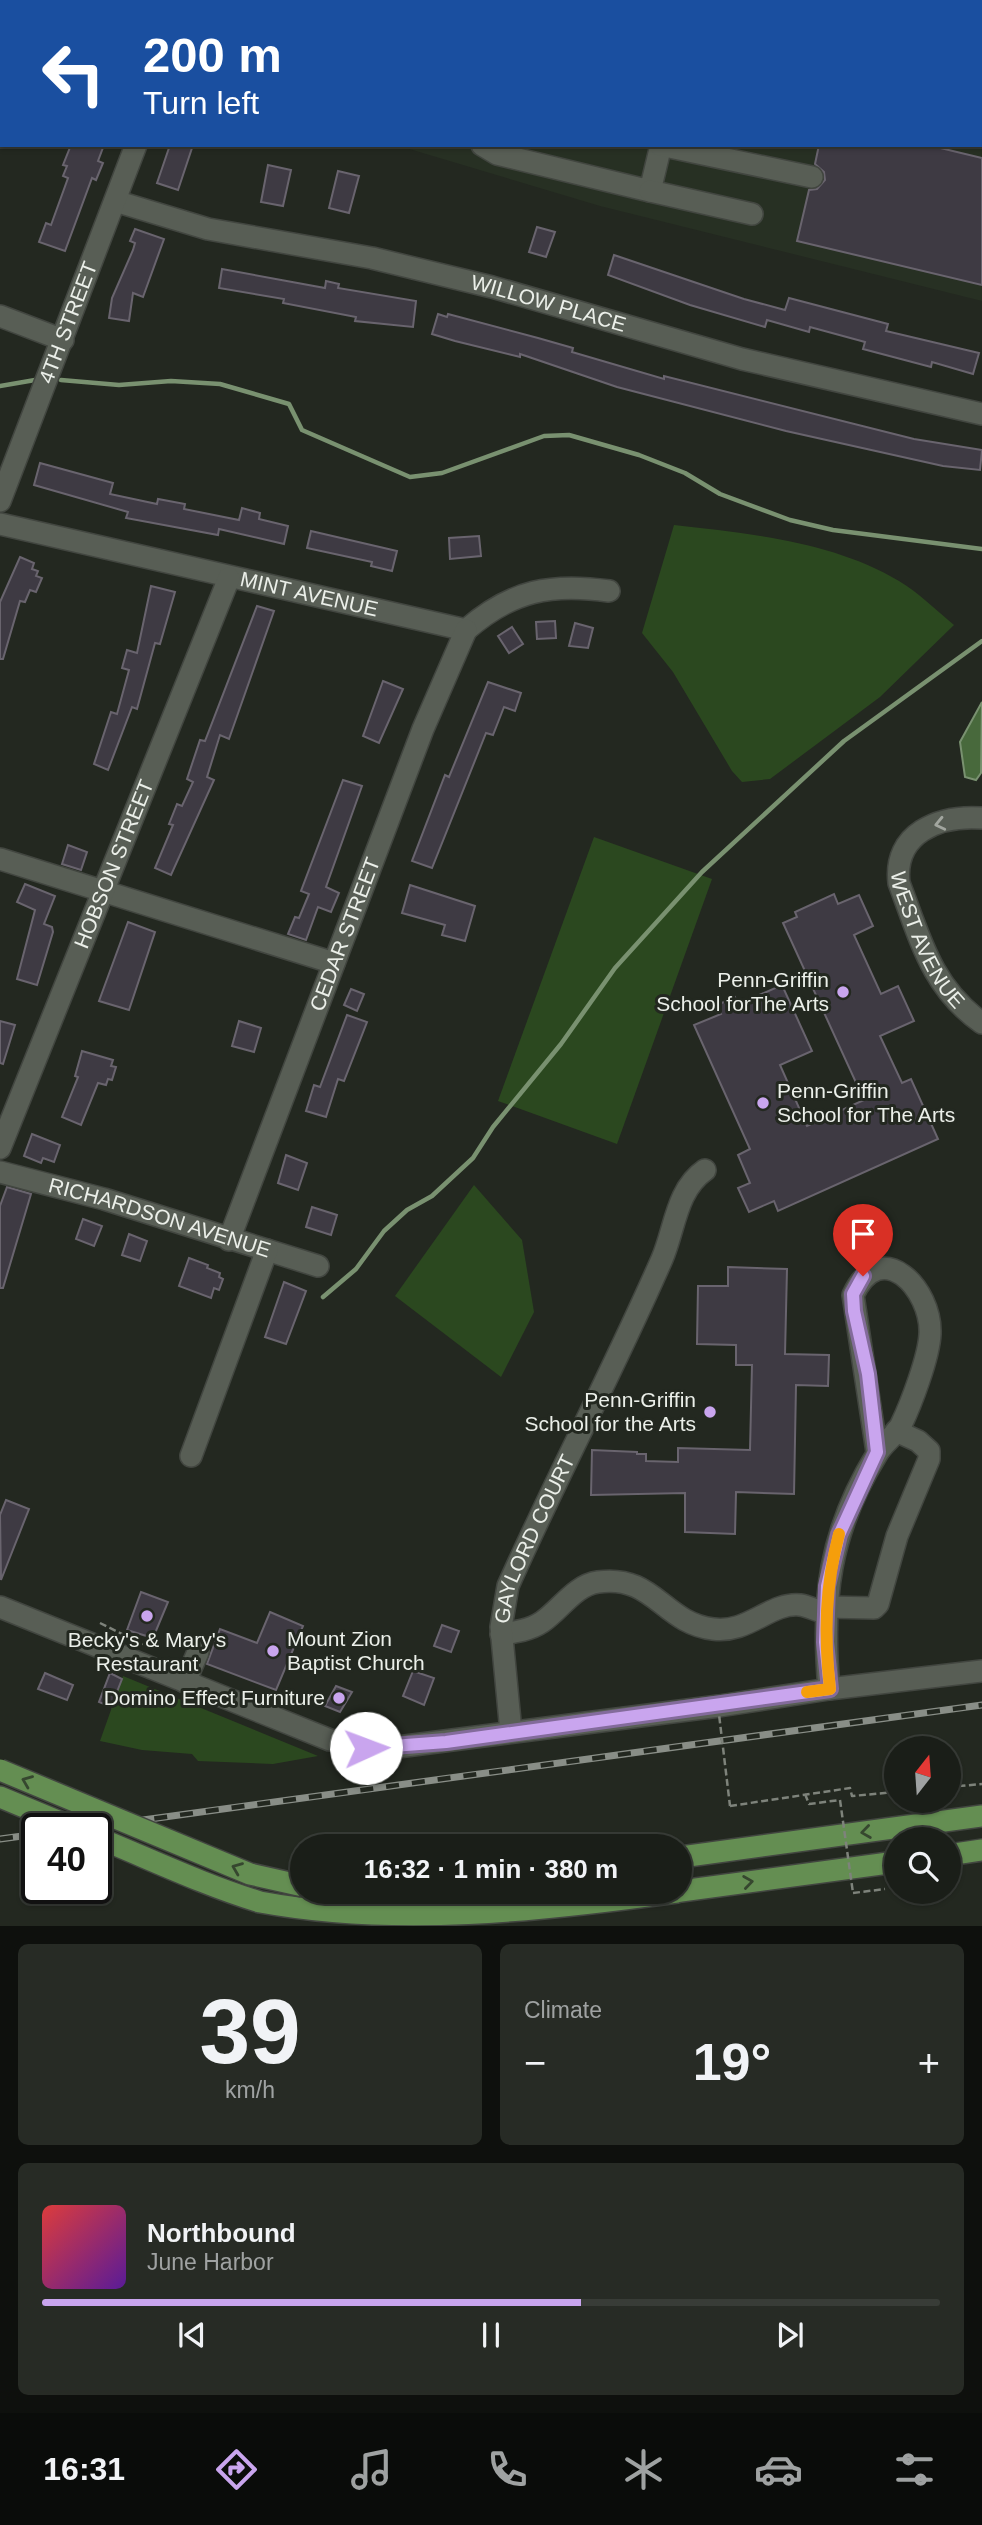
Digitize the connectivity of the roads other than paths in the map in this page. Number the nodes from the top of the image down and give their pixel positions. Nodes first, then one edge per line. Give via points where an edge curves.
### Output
1 (135, 147) edge
2 (485, 147) edge
3 (661, 147) edge
4 (670, 147) edge
5 (812, 177) dead end
6 (650, 191) junction
7 (116, 201) junction
8 (752, 214) dead end
9 (0, 316) edge
10 (63, 340) junction
11 (982, 414) edge
12 (0, 501) edge
13 (0, 524) edge
14 (229, 578) junction
15 (609, 591) dead end
16 (466, 630) junction
17 (982, 818) edge
18 (0, 859) edge
19 (106, 890) junction
20 (334, 963) junction
21 (982, 1023) edge
22 (0, 1149) edge
23 (705, 1170) dead end
24 (0, 1172) edge
25 (229, 1240) junction
26 (267, 1250) junction
27 (318, 1266) dead end
28 (896, 1431) junction
29 (877, 1452) junction
30 (191, 1456) dead end
31 (0, 1607) edge
32 (826, 1610) junction
33 (501, 1634) junction
34 (198, 1652) dead end
35 (982, 1671) edge
36 (185, 1682) junction
37 (830, 1689) junction
38 (511, 1732) junction
39 (0, 1770) edge
40 (0, 1797) edge
41 (38, 1813) edge
42 (982, 1816) edge
43 (112, 1844) edge
44 (982, 1850) edge
45 (961, 1853) edge
46 (692, 1856) edge
47 (884, 1864) edge
48 (290, 1883) edge
49 (692, 1889) edge
50 (578, 1904) edge

1 - 7 street, 4TH STREET
2 - 6 street via 497,155
3 - 6 street
4 - 5 street
6 - 8 street
7 - 10 street, 4TH STREET
7 - 11 street, WILLOW PLACE via 208,229 372,258 492,286 742,359
9 - 10 street
10 - 12 street, 4TH STREET
13 - 14 street, MINT AVENUE
14 - 16 street, MINT AVENUE
14 - 19 street, HOBSON STREET
15 - 16 street via 573,586 532,592 498,605
16 - 20 street, CEDAR STREET
17 -> 21 street, WEST AVENUE via 932,825 915,834 905,845 897,868 931,968 965,1011
18 - 19 street
19 - 20 street
19 - 22 street, HOBSON STREET
20 - 25 street, CEDAR STREET
23 - 33 street, GAYLORD COURT via 685,1191 663,1257 508,1586
24 - 25 street, RICHARDSON AVENUE via 104,1199
25 - 26 street, RICHARDSON AVENUE
26 - 27 street, RICHARDSON AVENUE
26 - 30 street
28 - 29 street
28 - 29 street via 930,1335 926,1303 911,1281 892,1268 880,1268 863,1276 853,1294
28 - 32 street via 918,1441 929,1451 929,1459 897,1536 878,1604 874,1608
29 - 32 street via 839,1535
31 - 36 street
32 - 33 street via 789,1606 751,1624 715,1630 691,1625 636,1584 618,1580 595,1582 537,1625
32 - 37 street
33 - 38 street, GAYLORD COURT
34 - 36 street
35 - 37 street
36 - 38 street via 330,1740 366,1748
37 - 38 street
48 -> 39 main road, bridge via 250,1874
40 - 41 main road
42 -> 46 main road
43 - 50 main road via 261,1902 368,1922 430,1923
44 - 45 main road
49 -> 47 main road

